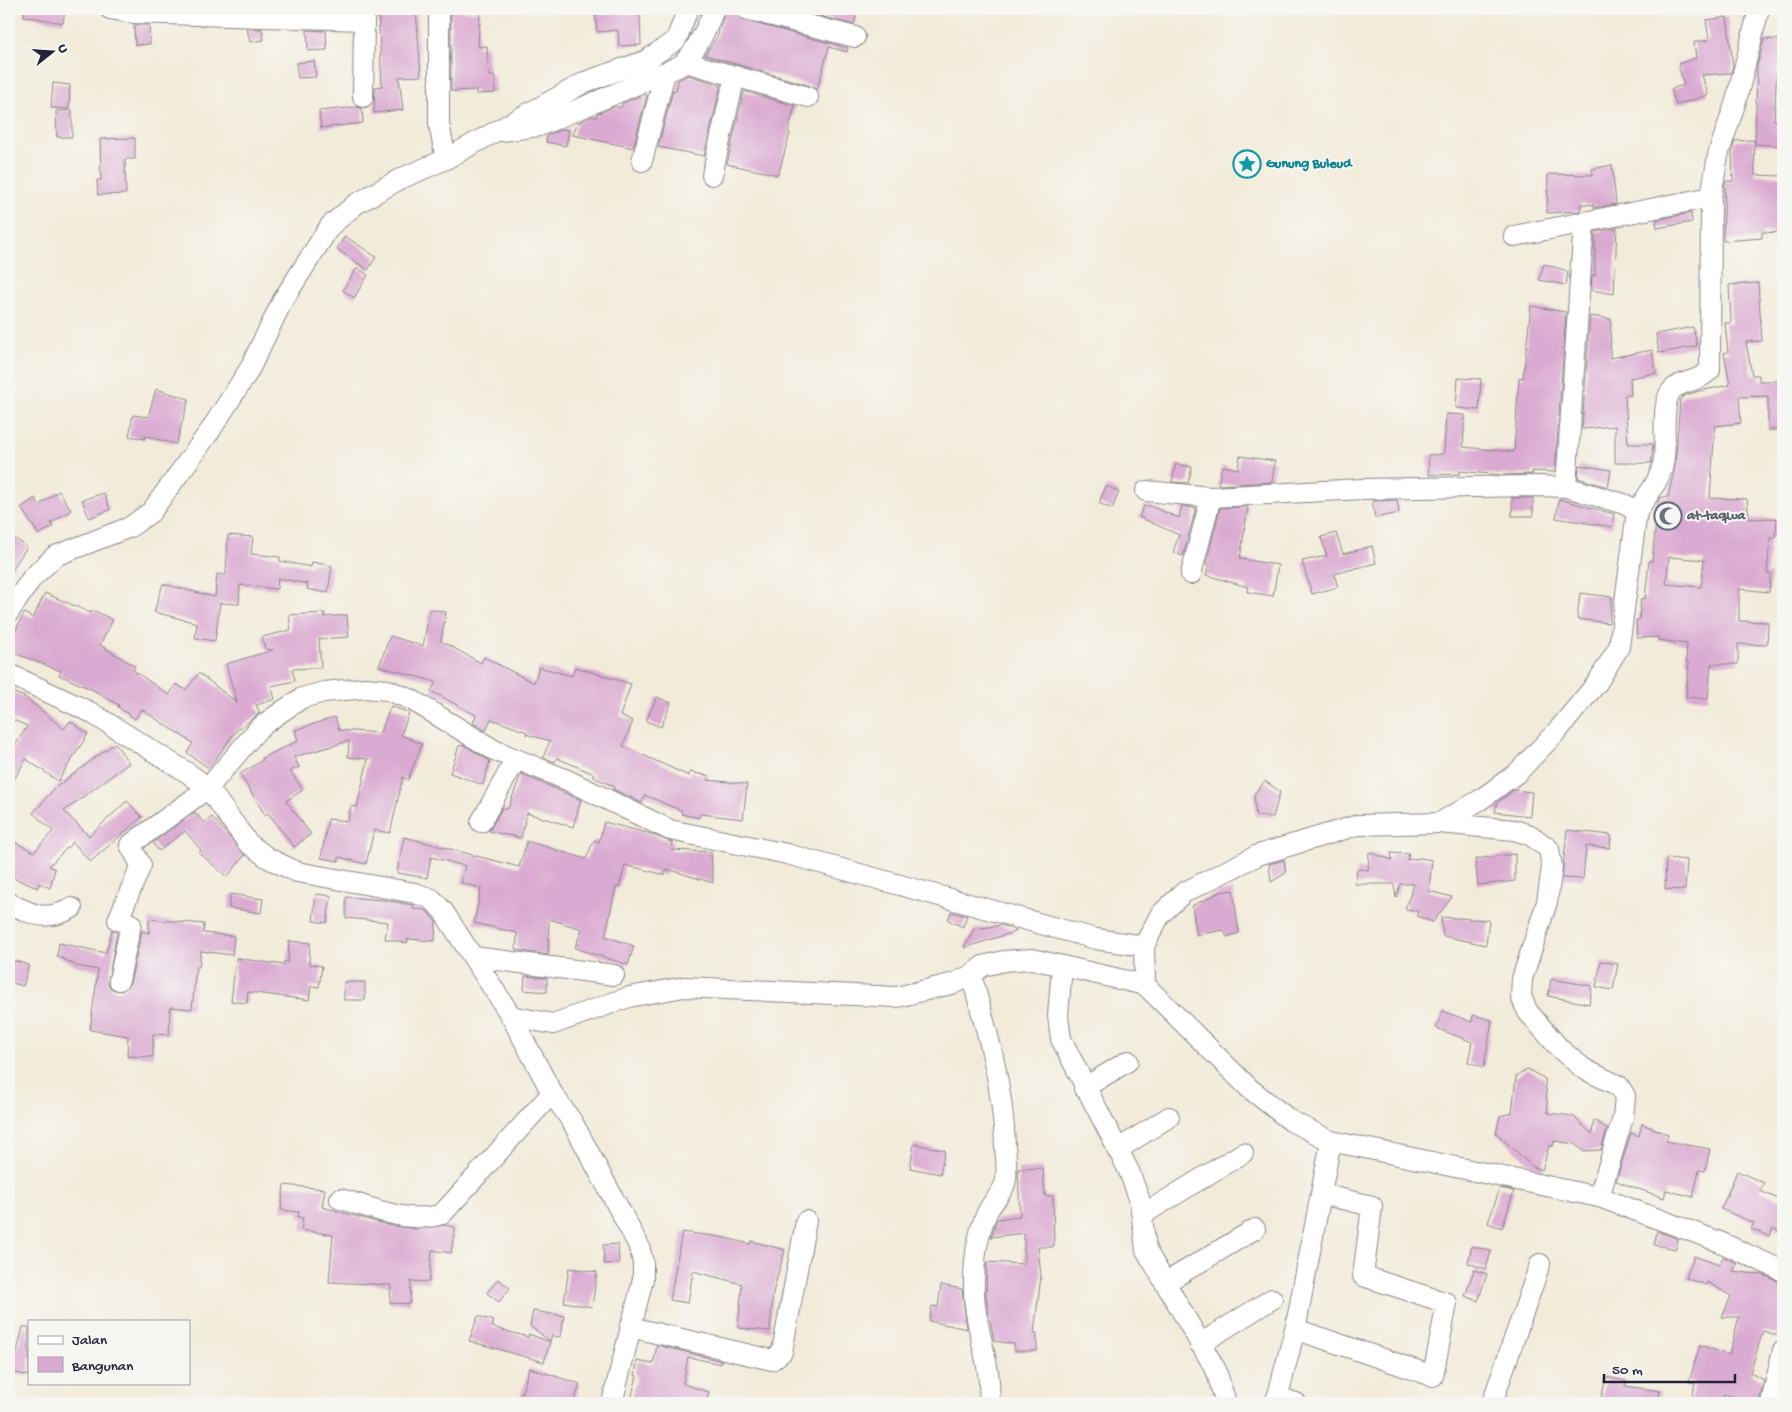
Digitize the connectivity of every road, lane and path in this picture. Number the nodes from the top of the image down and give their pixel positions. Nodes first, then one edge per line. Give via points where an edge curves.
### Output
1 (110, 9) edge
2 (439, 9) edge
3 (688, 9) edge
4 (714, 9) edge
5 (746, 9) edge
6 (1759, 9) edge
7 (365, 14) edge
8 (855, 37) dead end
9 (685, 62) junction
10 (664, 73) junction
11 (735, 76) junction
12 (363, 97) dead end
13 (808, 97) dead end
14 (490, 132) junction
15 (446, 159) junction
16 (642, 161) dead end
17 (712, 174) dead end
18 (1711, 197) junction
19 (1584, 222) junction
20 (1514, 236) dead end
21 (1566, 488) junction
22 (1146, 491) dead end
23 (1211, 497) junction
24 (1637, 510) junction
25 (1190, 574) dead end
26 (9, 612) edge
27 (9, 674) edge
28 (516, 759) junction
29 (208, 788) junction
30 (481, 822) dead end
31 (1439, 822) junction
32 (9, 903) edge
33 (72, 908) dead end
34 (1144, 946) junction
35 (474, 957) junction
36 (1062, 966) junction
37 (614, 975) dead end
38 (971, 975) junction
39 (119, 980) dead end
40 (1145, 985) junction
41 (512, 1016) junction
42 (1128, 1061) dead end
43 (1084, 1088) junction
44 (552, 1093) junction
45 (1169, 1117) dead end
46 (1331, 1140) junction
47 (1117, 1150) junction
48 (1243, 1153) dead end
49 (1321, 1194) junction
50 (1599, 1197) junction
51 (340, 1199) dead end
52 (1142, 1215) junction
53 (806, 1221) dead end
54 (1255, 1229) dead end
55 (1540, 1264) dead end
56 (1783, 1271) edge
57 (1165, 1283) junction
58 (1272, 1299) dead end
59 (630, 1327) junction
60 (1295, 1329) junction
61 (1200, 1344) junction
62 (1783, 1350) edge
63 (1277, 1400) edge
64 (612, 1403) edge
65 (989, 1403) edge
66 (1226, 1403) edge
67 (1296, 1403) edge
68 (1492, 1403) edge
69 (1771, 1403) edge

1 - 7 street via 133,13
2 - 15 street via 439,124
3 - 14 street via 676,40 646,61 585,82
4 - 9 street
5 - 8 street
6 - 18 street via 1736,101 1718,155
7 - 12 street
9 - 10 street
9 - 11 street
10 - 14 street via 539,126
10 - 16 street
11 - 13 street
11 - 17 street
14 - 15 street
15 - 26 street via 400,179 356,204 330,226 283,300 230,401 151,512 130,527 55,556 32,578
18 - 19 street
18 - 24 street via 1710,370 1700,380 1673,389 1669,396 1664,463 1657,482
19 - 20 street
19 - 21 street
21 - 23 street via 1362,489
21 - 24 street
22 - 23 street
23 - 25 street
24 - 31 street via 1619,647 1609,665 1559,729 1517,773 1480,800
27 - 29 street via 90,712
28 - 29 street via 494,750 412,700 388,690 332,691 302,698 259,728
28 - 30 street
28 - 34 street via 670,830 787,854 1096,939
29 - 35 street via 248,843 268,858 297,872 432,898
29 - 39 street via 130,845 141,865 118,920 131,924
31 - 34 street via 1358,825 1258,855 1183,893 1160,915
31 - 50 street via 1514,830 1530,835 1549,849 1552,867 1547,902 1522,979 1521,997 1528,1012 1560,1049 1584,1069 1619,1086 1626,1096 1623,1118
32 - 33 street via 42,917 57,916
34 - 40 street
35 - 37 street
35 - 41 street
36 - 38 street via 1032,959 1004,961 983,966
36 - 40 street
36 - 43 street via 1058,1016 1061,1039
38 - 41 street via 955,983 897,997 684,987 629,997 554,1024
38 - 65 street via 994,1053 1004,1121 1006,1165 1005,1184 987,1212 975,1252 973,1296 986,1364
40 - 46 street via 1249,1088 1291,1122
41 - 44 street
42 - 43 street
43 - 47 street
44 - 51 street via 442,1214 431,1218 411,1218
44 - 59 street via 573,1123 639,1246 643,1279
45 - 47 street
46 - 49 street
46 - 50 street
47 - 52 street via 1137,1193
48 - 52 street
49 - 60 street
49 - 60 street via 1372,1206 1363,1276 1447,1303 1433,1376
50 - 56 street via 1720,1242
52 - 57 street via 1146,1250
53 - 59 street via 782,1352 778,1357 772,1360
54 - 57 street
55 - 68 street
57 - 61 street
58 - 61 street
59 - 64 street
60 - 63 street
61 - 66 street via 1216,1370
62 - 69 street
63 - 67 street

